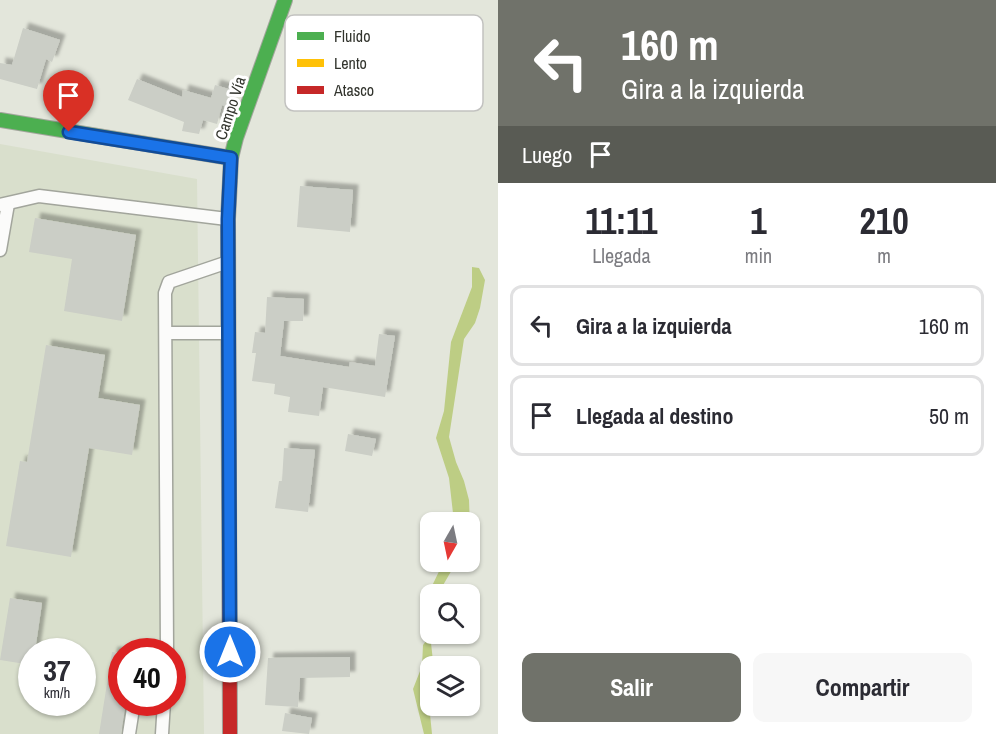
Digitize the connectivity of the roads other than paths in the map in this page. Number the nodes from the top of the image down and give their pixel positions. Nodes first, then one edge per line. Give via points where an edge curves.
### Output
1 (285, 0) edge
2 (0, 120) edge
3 (231, 158) junction
4 (4, 204) edge
5 (228, 219) junction
6 (0, 250) edge
7 (229, 262) junction
8 (166, 333) junction
9 (229, 333) junction
10 (167, 638) edge
11 (132, 716) edge
12 (163, 716) edge
13 (129, 734) edge
14 (162, 734) edge
15 (230, 734) edge

1 - 3 street, Campo Vía
2 - 3 street
3 - 5 street, Campo Vía
4 - 5 lane via 39,196
4 - 6 lane
5 - 7 street, Campo Vía
7 - 8 lane via 169,282 165,293
7 - 9 street, Campo Vía
8 - 9 lane
8 - 10 lane
9 - 15 street, Campo Vía
11 - 13 lane
12 - 14 lane

